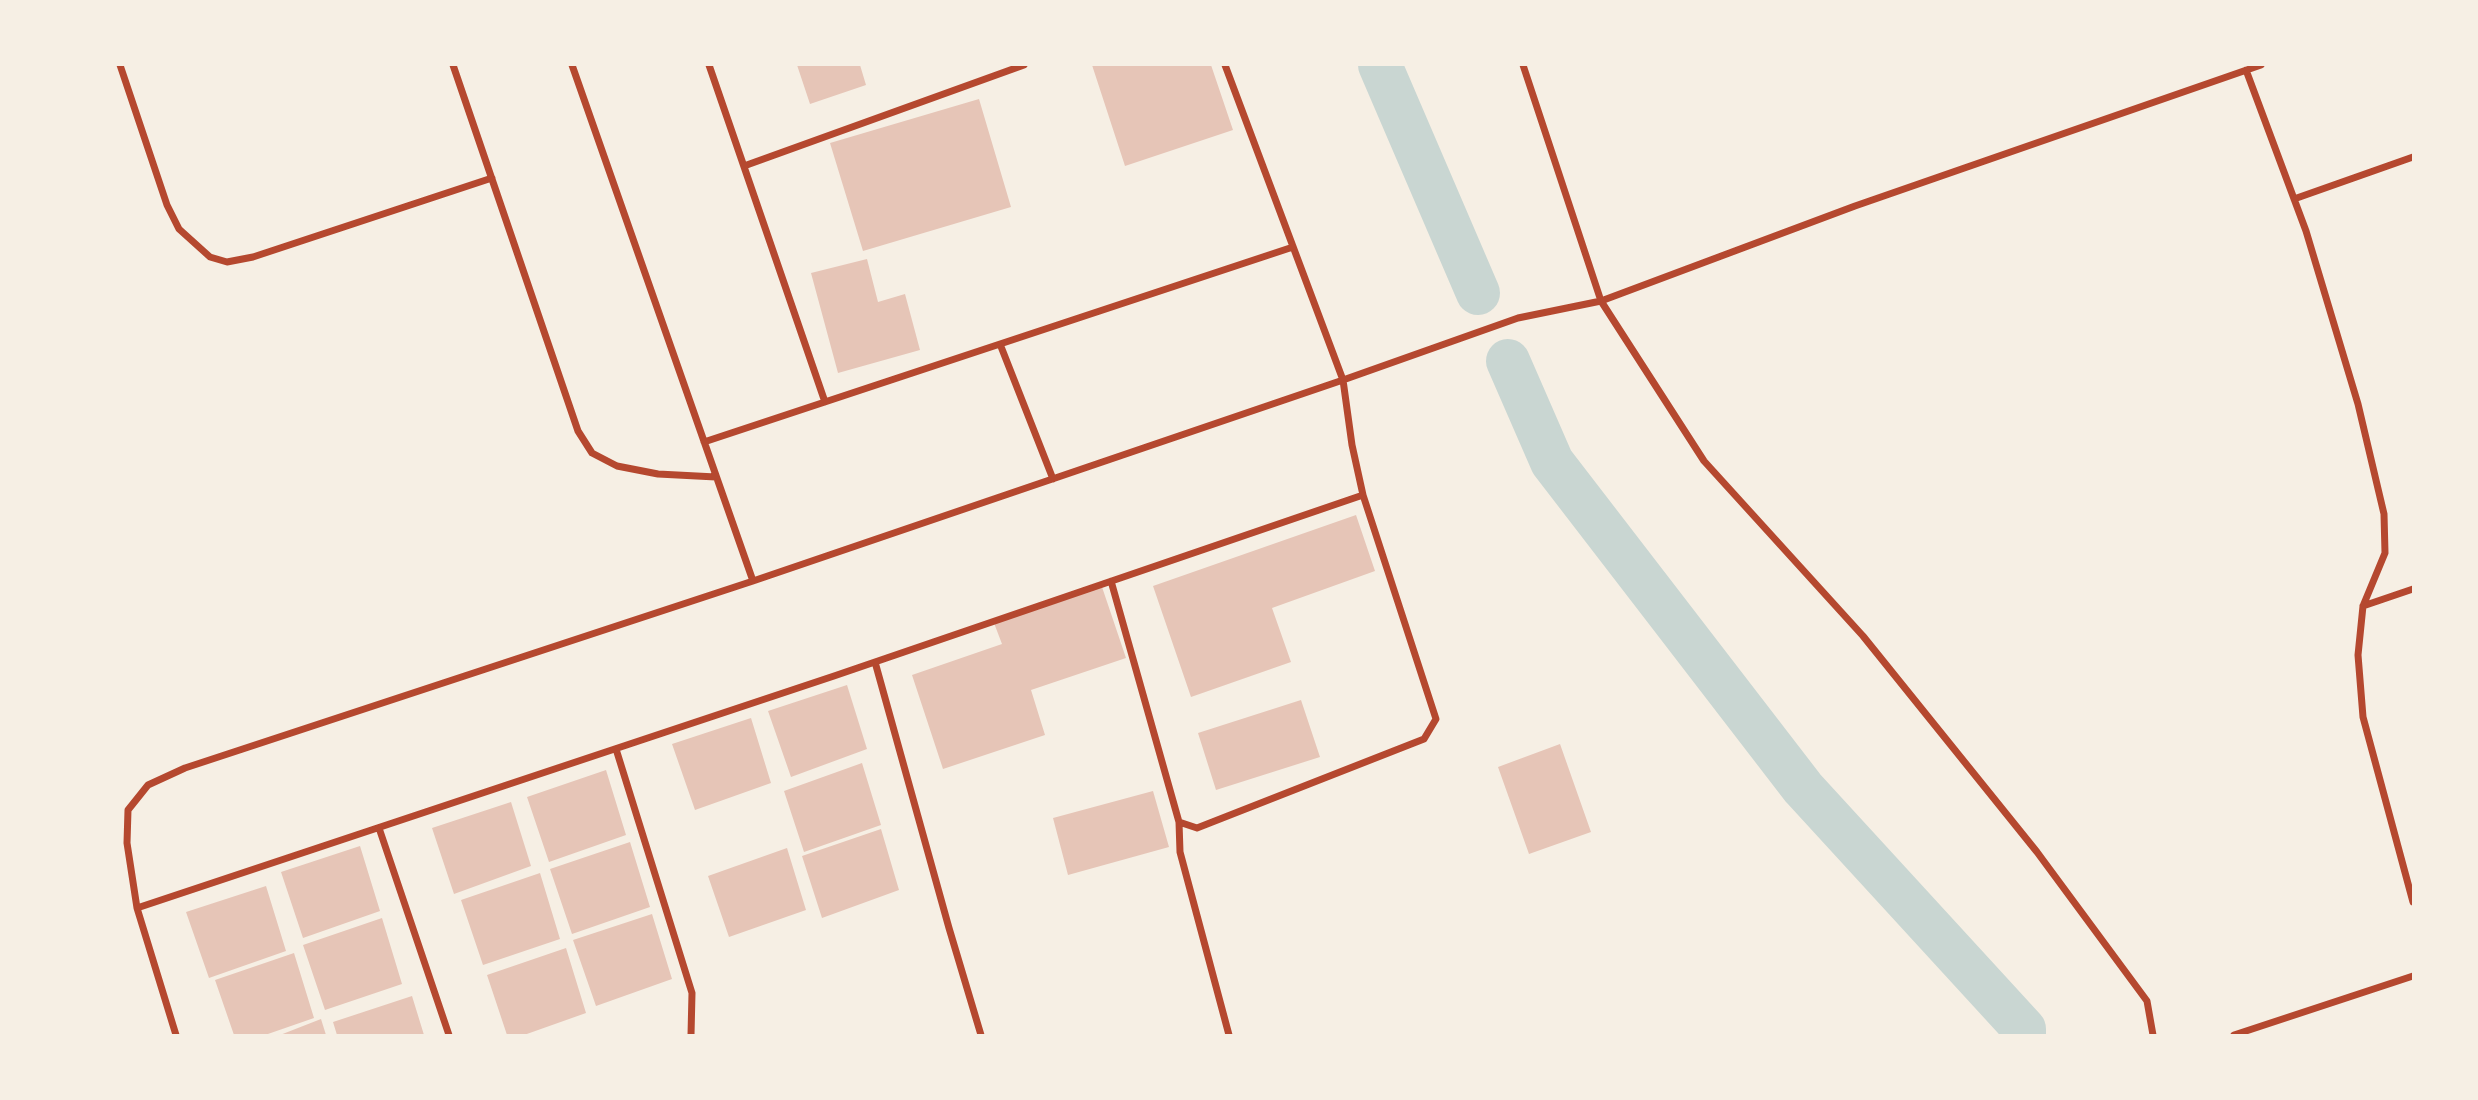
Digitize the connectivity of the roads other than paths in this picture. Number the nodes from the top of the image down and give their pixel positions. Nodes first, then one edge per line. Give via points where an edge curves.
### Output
1 (120, 65) edge
2 (453, 65) edge
3 (572, 65) edge
4 (709, 65) edge
5 (1024, 65) edge
6 (1225, 65) edge
7 (1523, 65) edge
8 (2261, 65) edge
9 (2246, 70) junction
10 (2413, 158) edge
11 (744, 166) junction
12 (492, 178) junction
13 (2294, 199) junction
14 (1293, 247) junction
15 (1601, 301) junction
16 (1000, 344) junction
17 (1343, 380) junction
18 (825, 402) junction
19 (704, 442) junction
20 (716, 477) junction
21 (1053, 479) junction
22 (1363, 495) junction
23 (753, 581) junction
24 (1111, 581) junction
25 (2413, 589) edge
26 (2363, 606) junction
27 (876, 662) junction
28 (616, 749) junction
29 (1179, 822) junction
30 (379, 828) junction
31 (2413, 902) edge
32 (138, 908) junction
33 (2413, 976) edge
34 (176, 1035) edge
35 (449, 1035) edge
36 (691, 1035) edge
37 (981, 1035) edge
38 (1229, 1035) edge
39 (2153, 1035) edge
40 (2234, 1035) edge

1 - 12 street via 167,205 179,229 210,257 227,262 253,257
2 - 12 street
3 - 19 street
4 - 11 street
5 - 11 street
6 - 14 street
7 - 15 street
8 - 9 street
9 - 13 street
9 - 15 street
10 - 13 street
11 - 18 street
12 - 20 street via 578,431 592,453 617,466 658,474
13 - 26 street via 2358,404 2384,514 2385,553
14 - 16 street
14 - 17 street
15 - 17 street via 1518,318
15 - 39 street via 1704,461 1863,636 2037,852 2147,1001
16 - 18 street
16 - 21 street
17 - 21 street
17 - 22 street
18 - 19 street
19 - 20 street
20 - 23 street
21 - 23 street
22 - 24 street
22 - 29 street via 1436,719 1424,739 1196,828
23 - 32 street via 185,768 148,786 128,810 127,844
24 - 27 street
24 - 29 street
25 - 26 street
26 - 31 street via 2358,655 2363,717
27 - 28 street
27 - 37 street
28 - 30 street
28 - 36 street via 692,993
29 - 38 street via 1180,852
30 - 32 street
30 - 35 street
32 - 34 street
33 - 40 street

